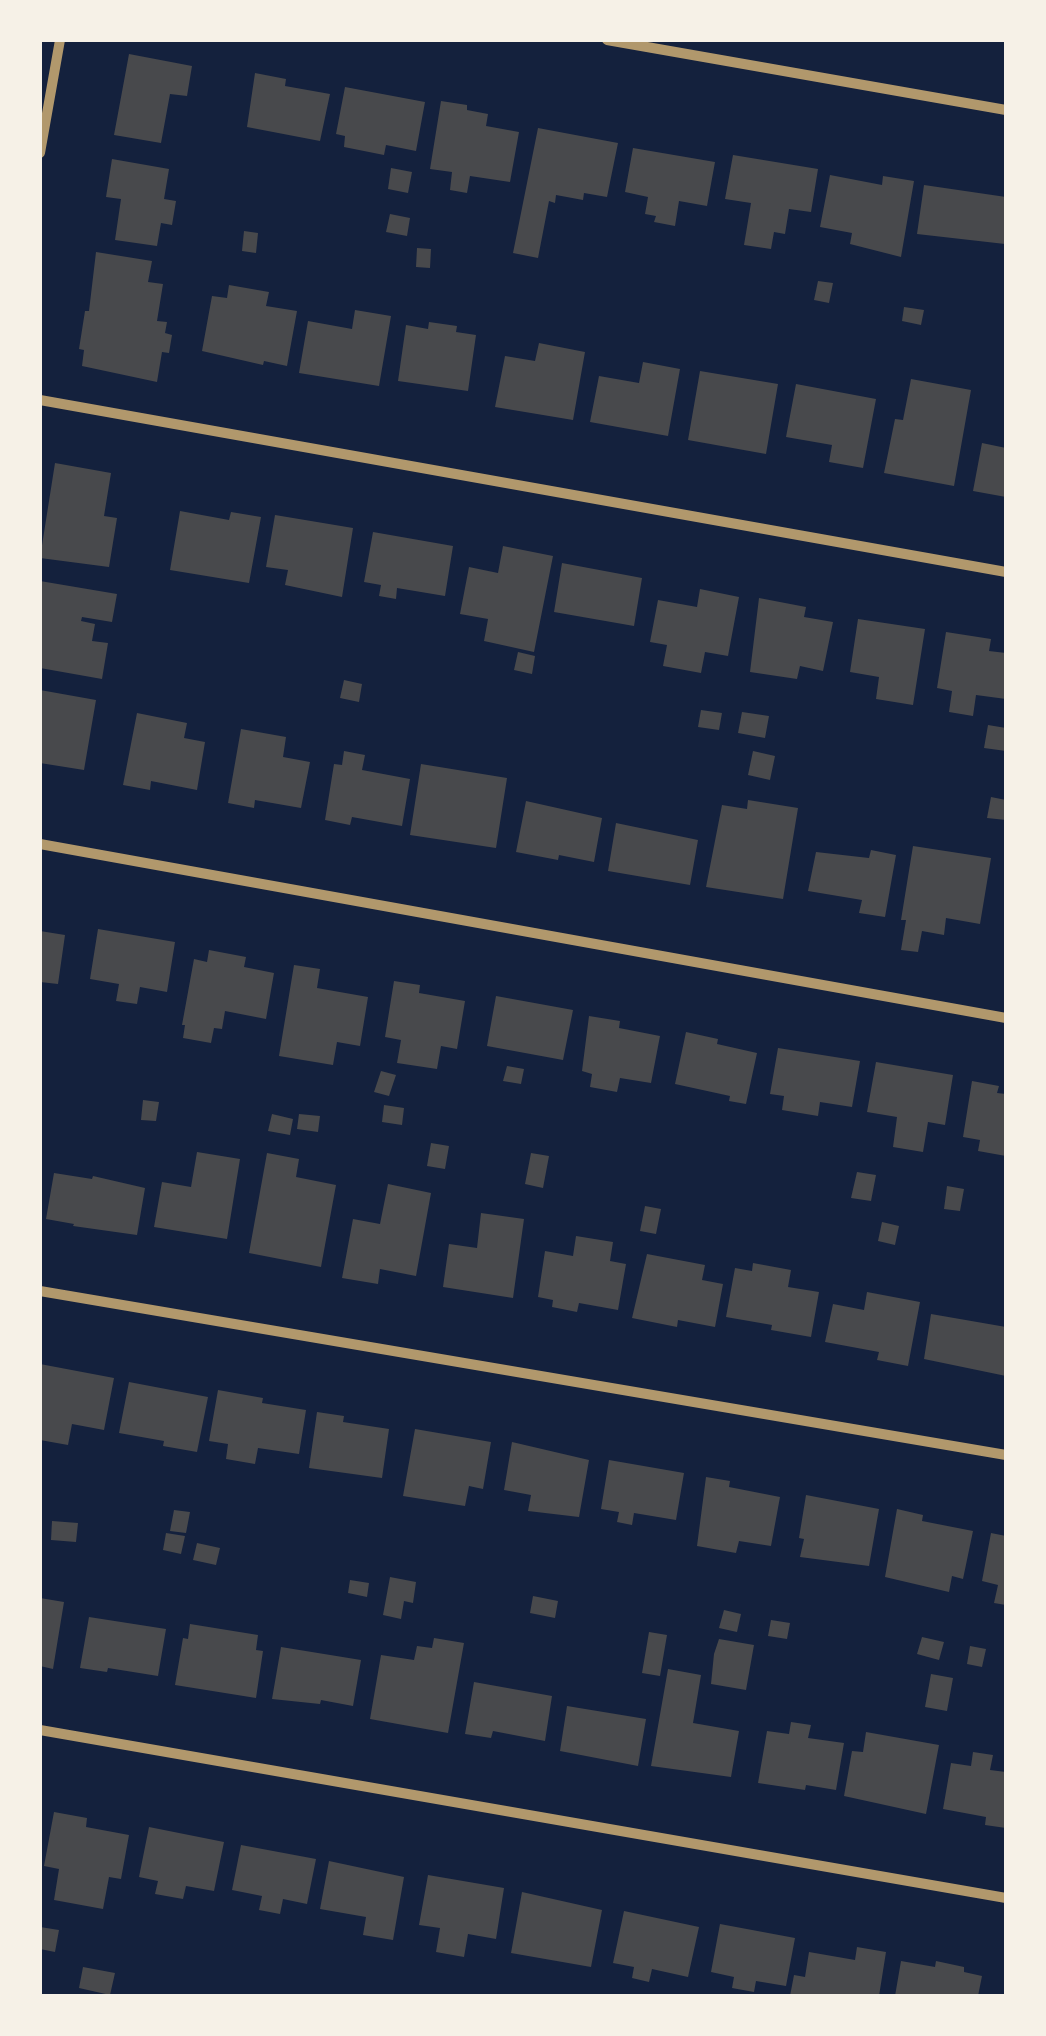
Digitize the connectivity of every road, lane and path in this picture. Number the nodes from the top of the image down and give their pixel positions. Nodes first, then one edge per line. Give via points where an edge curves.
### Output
1 (60, 40) edge
2 (607, 40) edge
3 (1006, 110) edge
4 (40, 153) edge
5 (40, 400) edge
6 (1006, 572) edge
7 (40, 844) edge
8 (1006, 1018) edge
9 (40, 1291) edge
10 (1006, 1455) edge
11 (40, 1730) edge
12 (1006, 1898) edge

1 - 4 street
2 - 3 street
5 - 6 street
7 - 8 street
9 - 10 street
11 - 12 street

